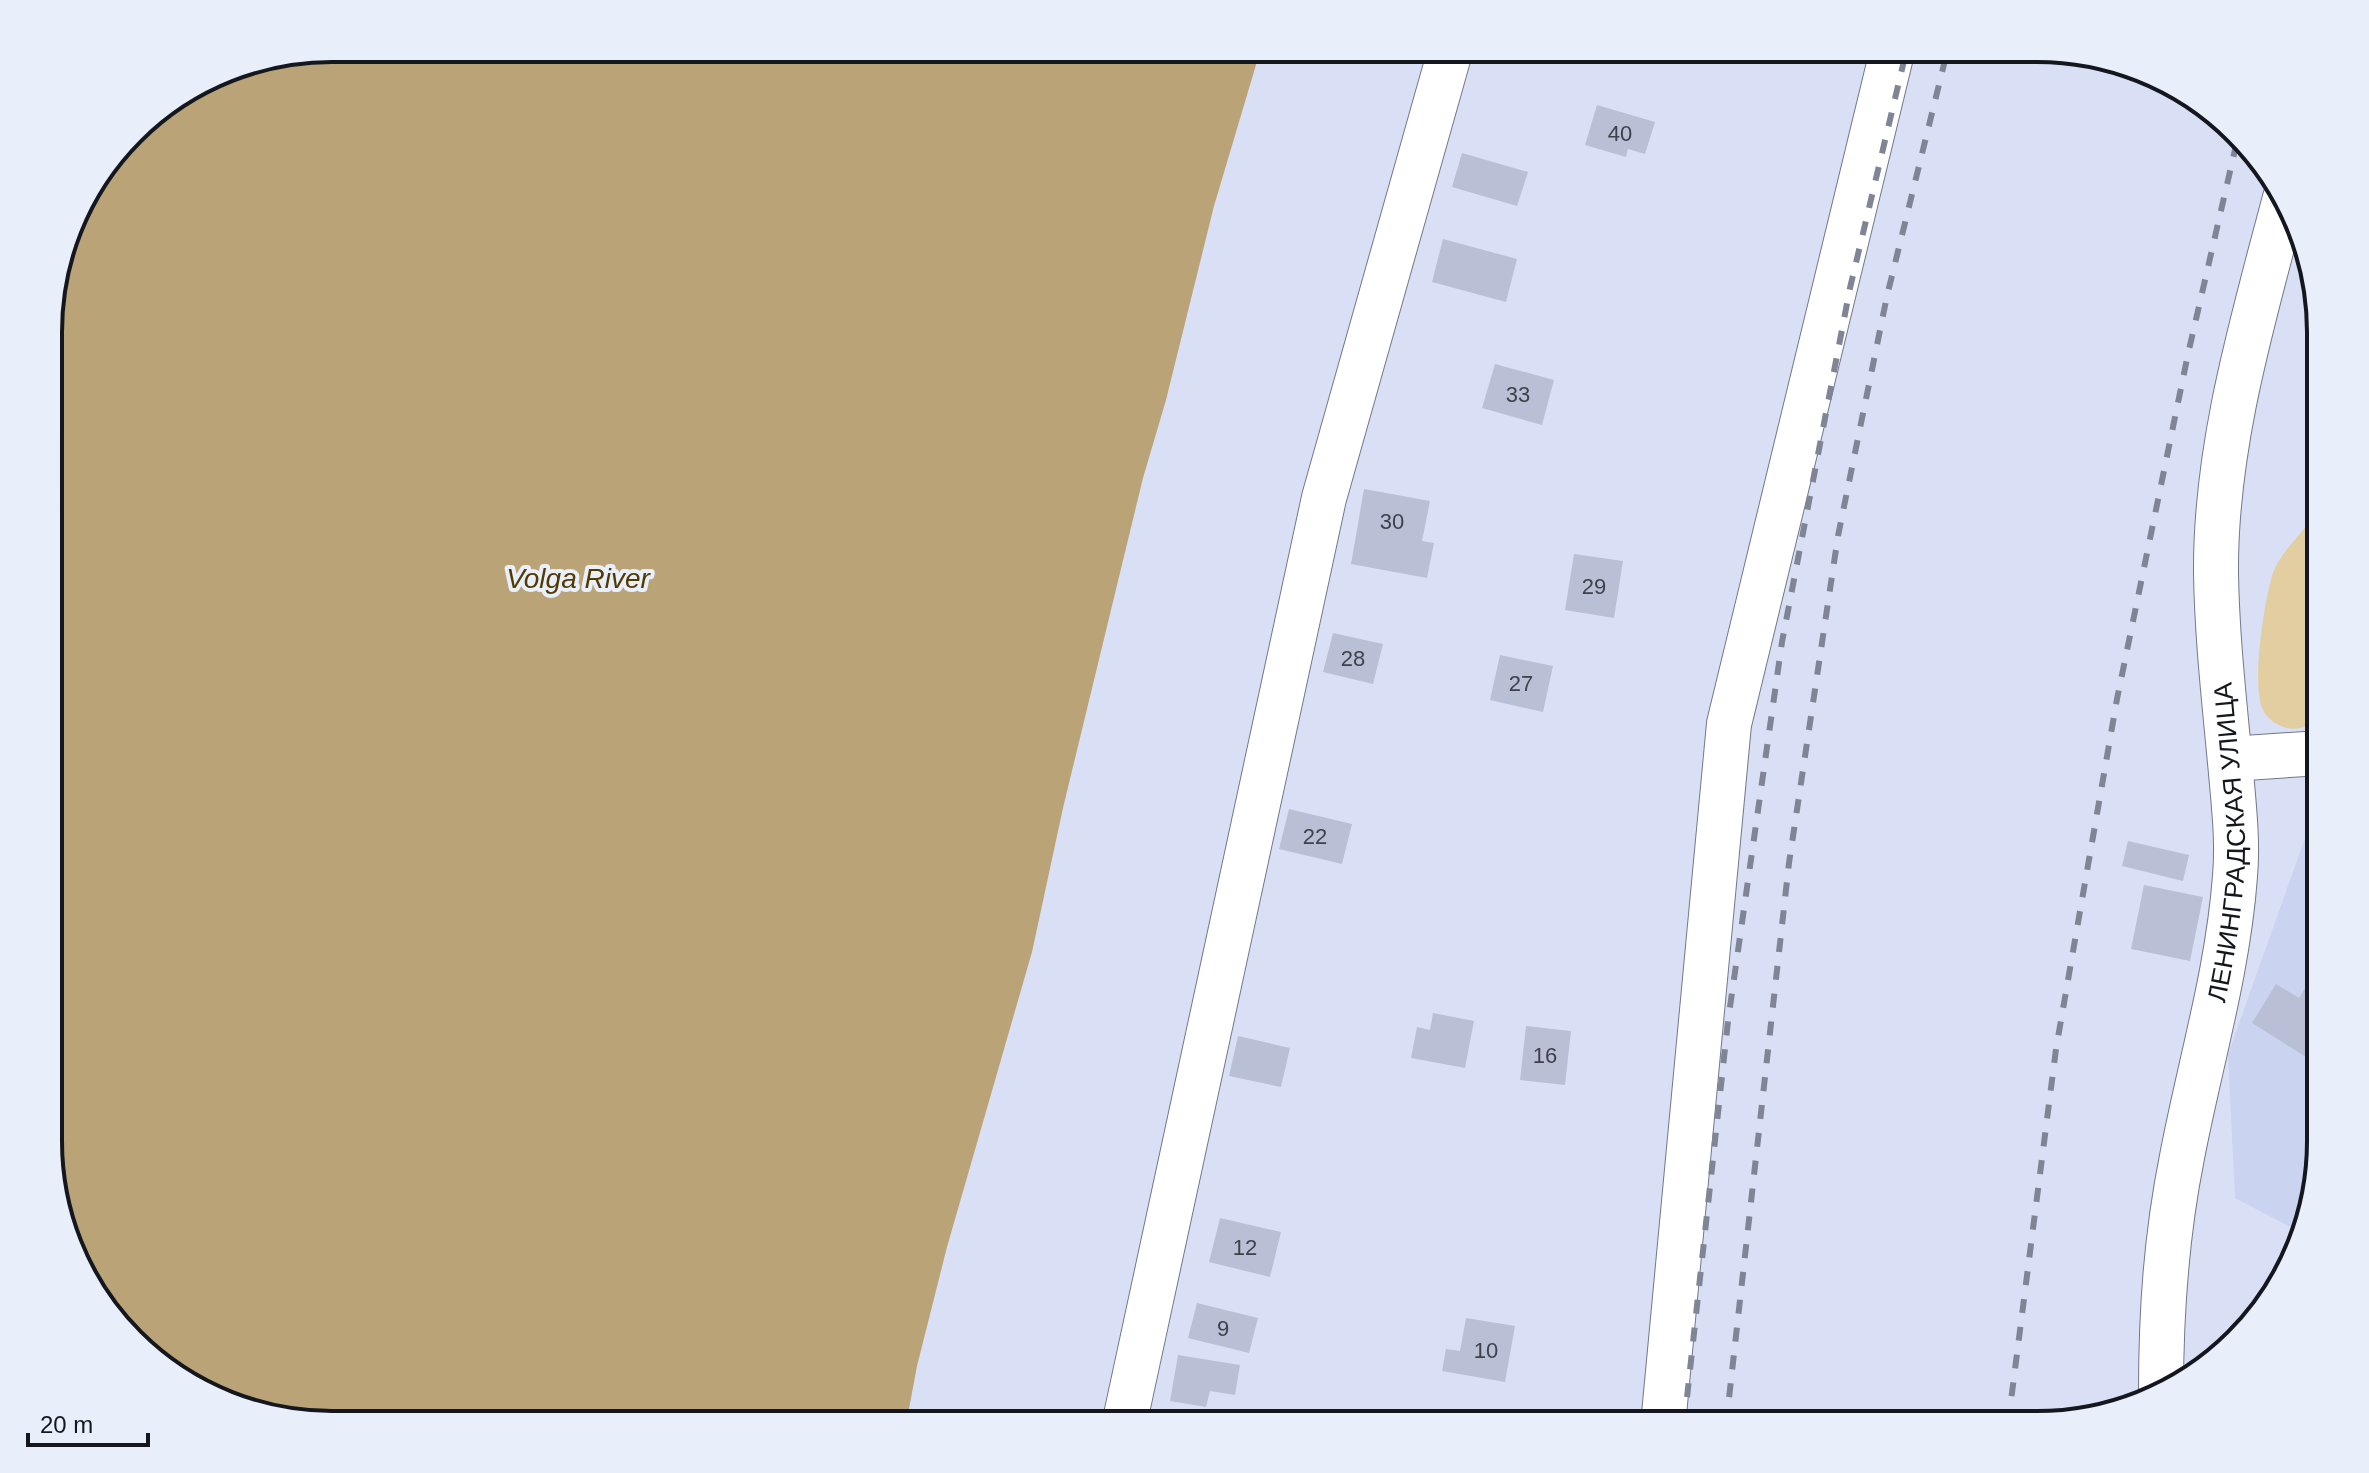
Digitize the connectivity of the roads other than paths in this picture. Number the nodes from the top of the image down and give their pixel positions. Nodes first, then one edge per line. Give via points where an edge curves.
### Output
1 (1447, 62) edge
2 (1890, 62) edge
3 (2280, 217) edge
4 (2306, 754) edge
5 (2230, 759) junction
6 (2161, 1380) edge
7 (1664, 1410) edge
8 (1127, 1411) edge

1 - 8 street via 1324,498
2 - 7 street via 1729,724
3 - 5 street, ЛЕНИНГРАДСКАЯ УЛИЦА via 2240,380 2219,513 2218,625
4 - 5 street
5 - 6 street, ЛЕНИНГРАДСКАЯ УЛИЦА via 2235,823 2230,931 2167,1247

